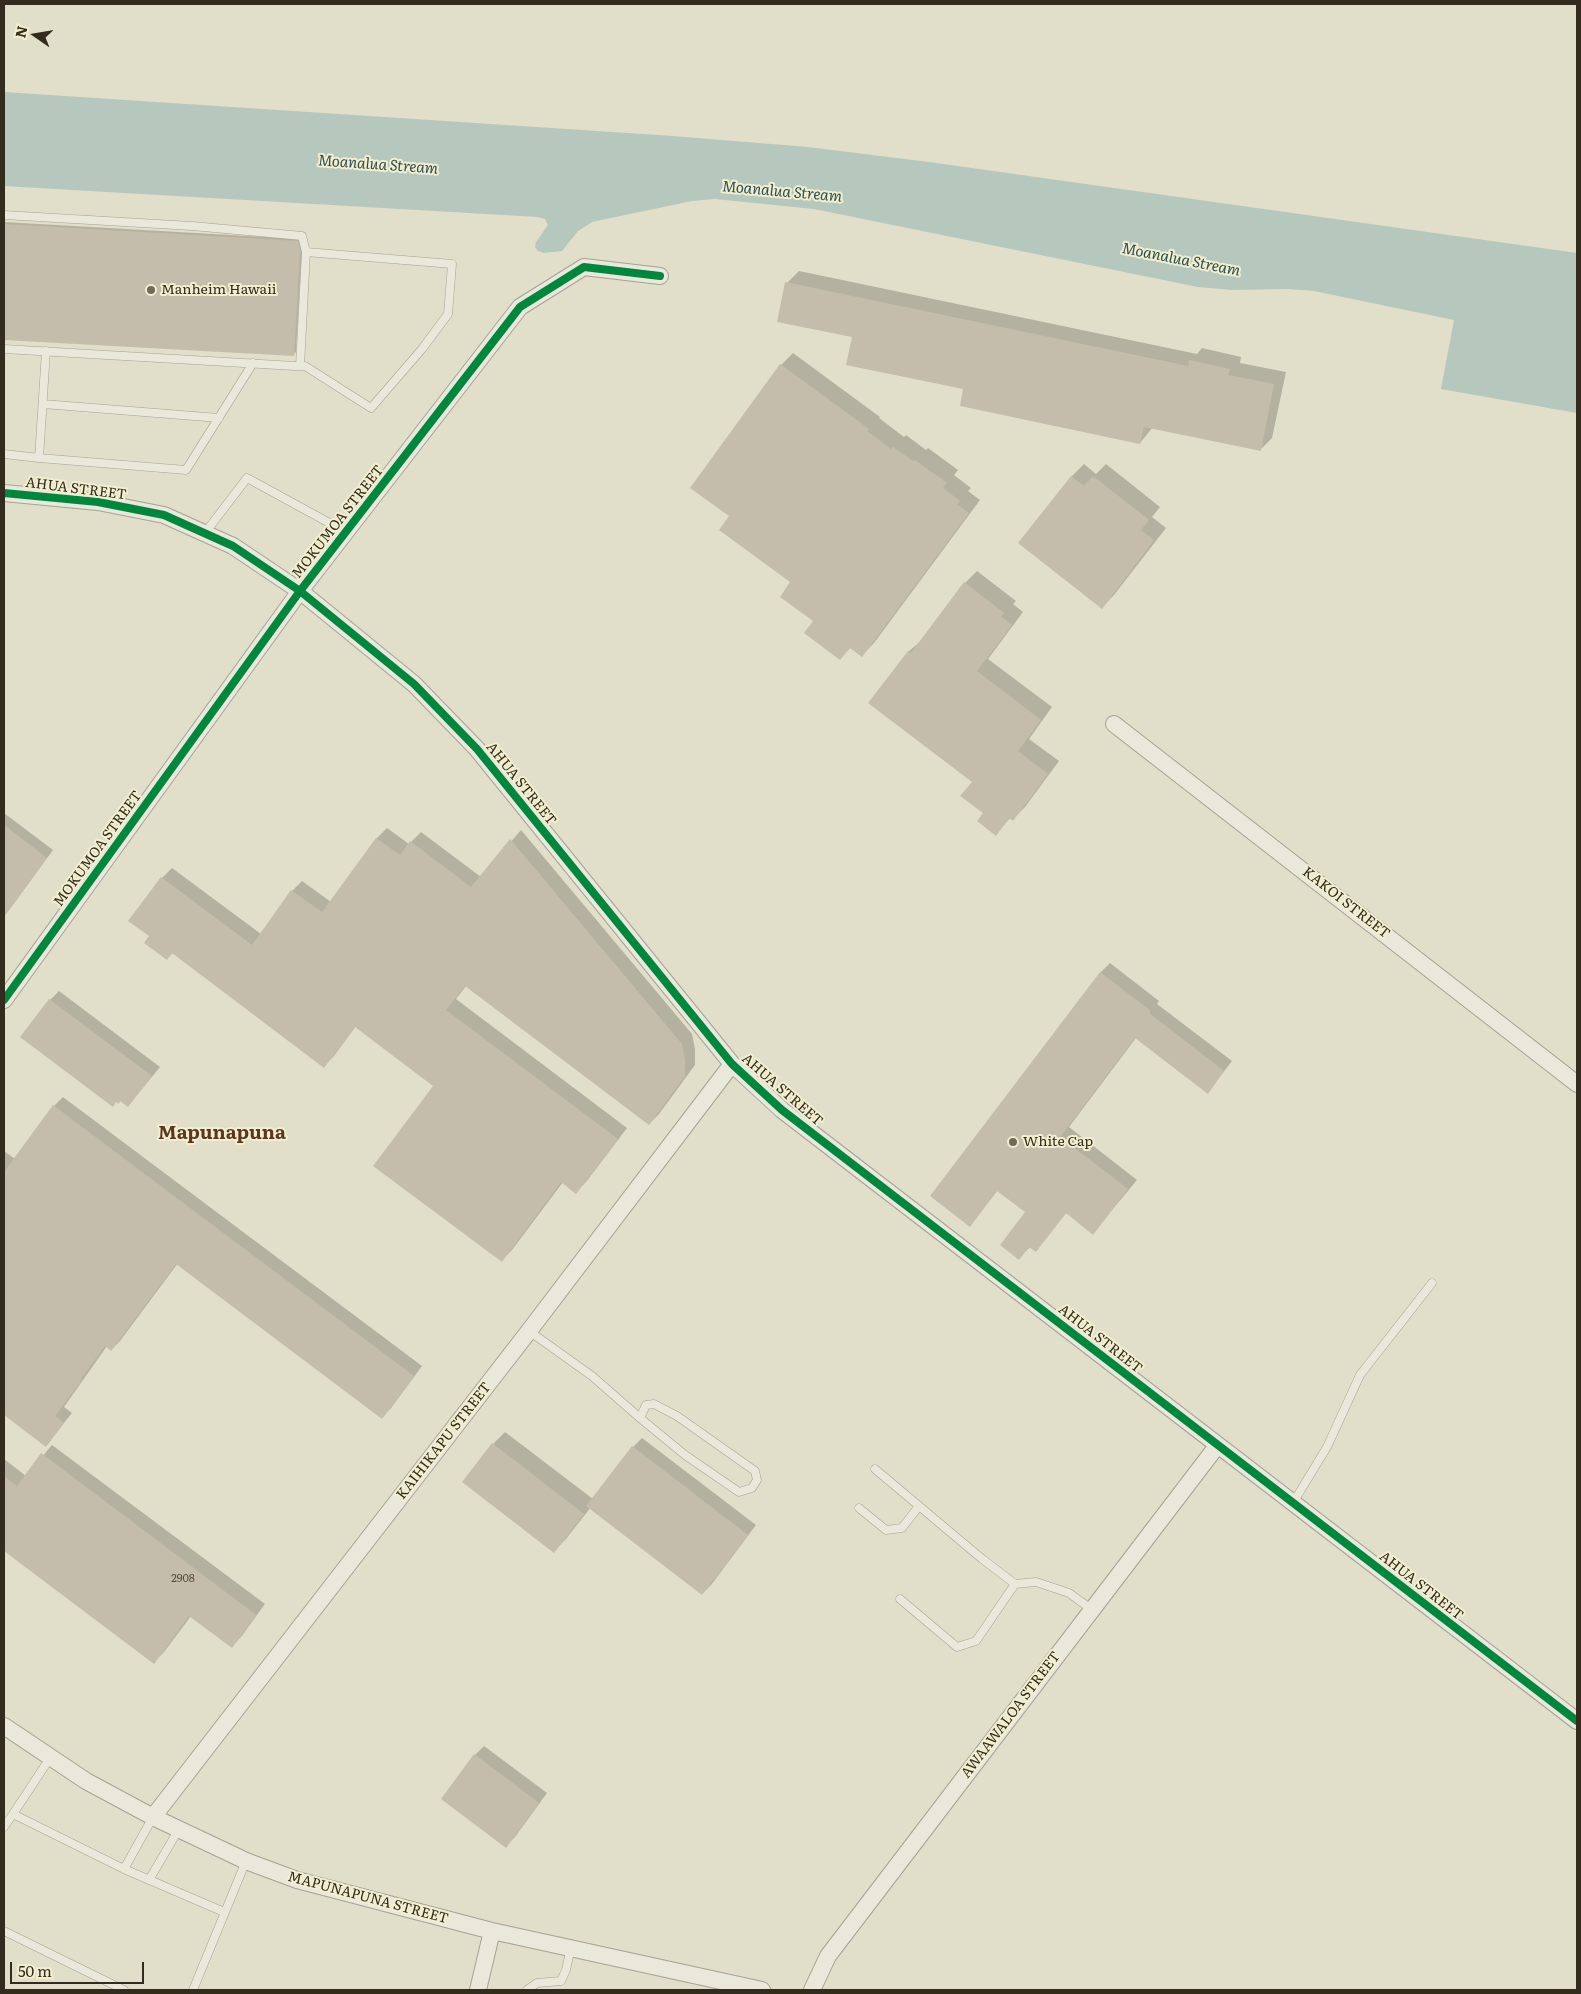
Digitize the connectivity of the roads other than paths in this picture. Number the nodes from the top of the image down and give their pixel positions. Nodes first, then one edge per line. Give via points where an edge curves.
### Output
1 (4, 214) edge
2 (306, 252) junction
3 (660, 276) dead end
4 (4, 349) edge
5 (46, 351) junction
6 (254, 363) junction
7 (300, 366) junction
8 (42, 404) junction
9 (219, 418) junction
10 (4, 454) edge
11 (39, 458) junction
12 (4, 493) edge
13 (346, 532) junction
14 (205, 533) junction
15 (300, 591) junction
16 (1114, 724) dead end
17 (4, 1000) edge
18 (732, 1064) junction
19 (1577, 1084) edge
20 (1432, 1283) dead end
21 (529, 1331) junction
22 (640, 1418) junction
23 (1218, 1446) junction
24 (875, 1470) dead end
25 (1293, 1503) junction
26 (919, 1506) junction
27 (859, 1508) dead end
28 (1016, 1584) junction
29 (900, 1599) dead end
30 (1091, 1609) junction
31 (1577, 1721) edge
32 (4, 1726) edge
33 (50, 1758) junction
34 (13, 1814) junction
35 (153, 1817) junction
36 (4, 1827) edge
37 (179, 1829) junction
38 (246, 1861) junction
39 (124, 1868) junction
40 (149, 1880) junction
41 (224, 1912) junction
42 (4, 1931) edge
43 (492, 1931) junction
44 (571, 1947) junction
45 (124, 1990) edge
46 (193, 1990) edge
47 (478, 1990) edge
48 (528, 1990) edge
49 (762, 1990) edge
50 (812, 1990) edge

1 - 2 lane via 302,236
2 - 7 lane
2 - 7 lane via 452,264 448,314 371,408 305,366
3 - 13 street, MOKUMOA STREET via 584,267 520,307
4 - 5 lane
5 - 6 lane
5 - 8 lane
6 - 7 lane
6 - 9 lane
8 - 9 lane
8 - 11 lane
9 - 11 lane via 186,470
10 - 11 lane
12 - 14 street, AHUA STREET via 98,502 164,515
13 - 14 lane via 247,478
13 - 15 street, MOKUMOA STREET
14 - 15 street, AHUA STREET via 233,546
15 - 17 street, MOKUMOA STREET
15 - 18 street, AHUA STREET via 414,684 477,749
16 - 19 street, KAKOI STREET
18 - 21 street, KAIHIKAPU STREET
18 - 23 street, AHUA STREET via 782,1110
20 - 25 lane via 1360,1375 1327,1446
21 - 22 lane via 592,1376
21 - 35 street, KAIHIKAPU STREET
22 - 22 lane via 685,1455 739,1492 752,1488 757,1480 755,1471 670,1412 654,1404 646,1405
23 - 25 street, AHUA STREET
23 - 30 street, AWAAWALOA STREET
24 - 26 lane
25 - 31 street, AHUA STREET
26 - 27 lane via 902,1528 886,1530
26 - 28 lane
28 - 29 lane via 976,1641 956,1647
28 - 30 lane via 1044,1584 1069,1593
30 - 50 street, AWAAWALOA STREET via 828,1956
32 - 33 street, MAPUNAPUNA STREET
33 - 34 lane
33 - 35 street, MAPUNAPUNA STREET
34 - 36 lane
34 - 39 lane
35 - 37 street, MAPUNAPUNA STREET
35 - 39 lane
37 - 38 street, MAPUNAPUNA STREET
37 - 40 lane
38 - 41 lane
38 - 43 street, MAPUNAPUNA STREET via 297,1880
39 - 40 lane
40 - 41 lane
41 - 46 lane
42 - 45 lane
43 - 44 street, MAPUNAPUNA STREET
43 - 47 street
44 - 48 lane via 561,1981 537,1983
44 - 49 street, MAPUNAPUNA STREET

